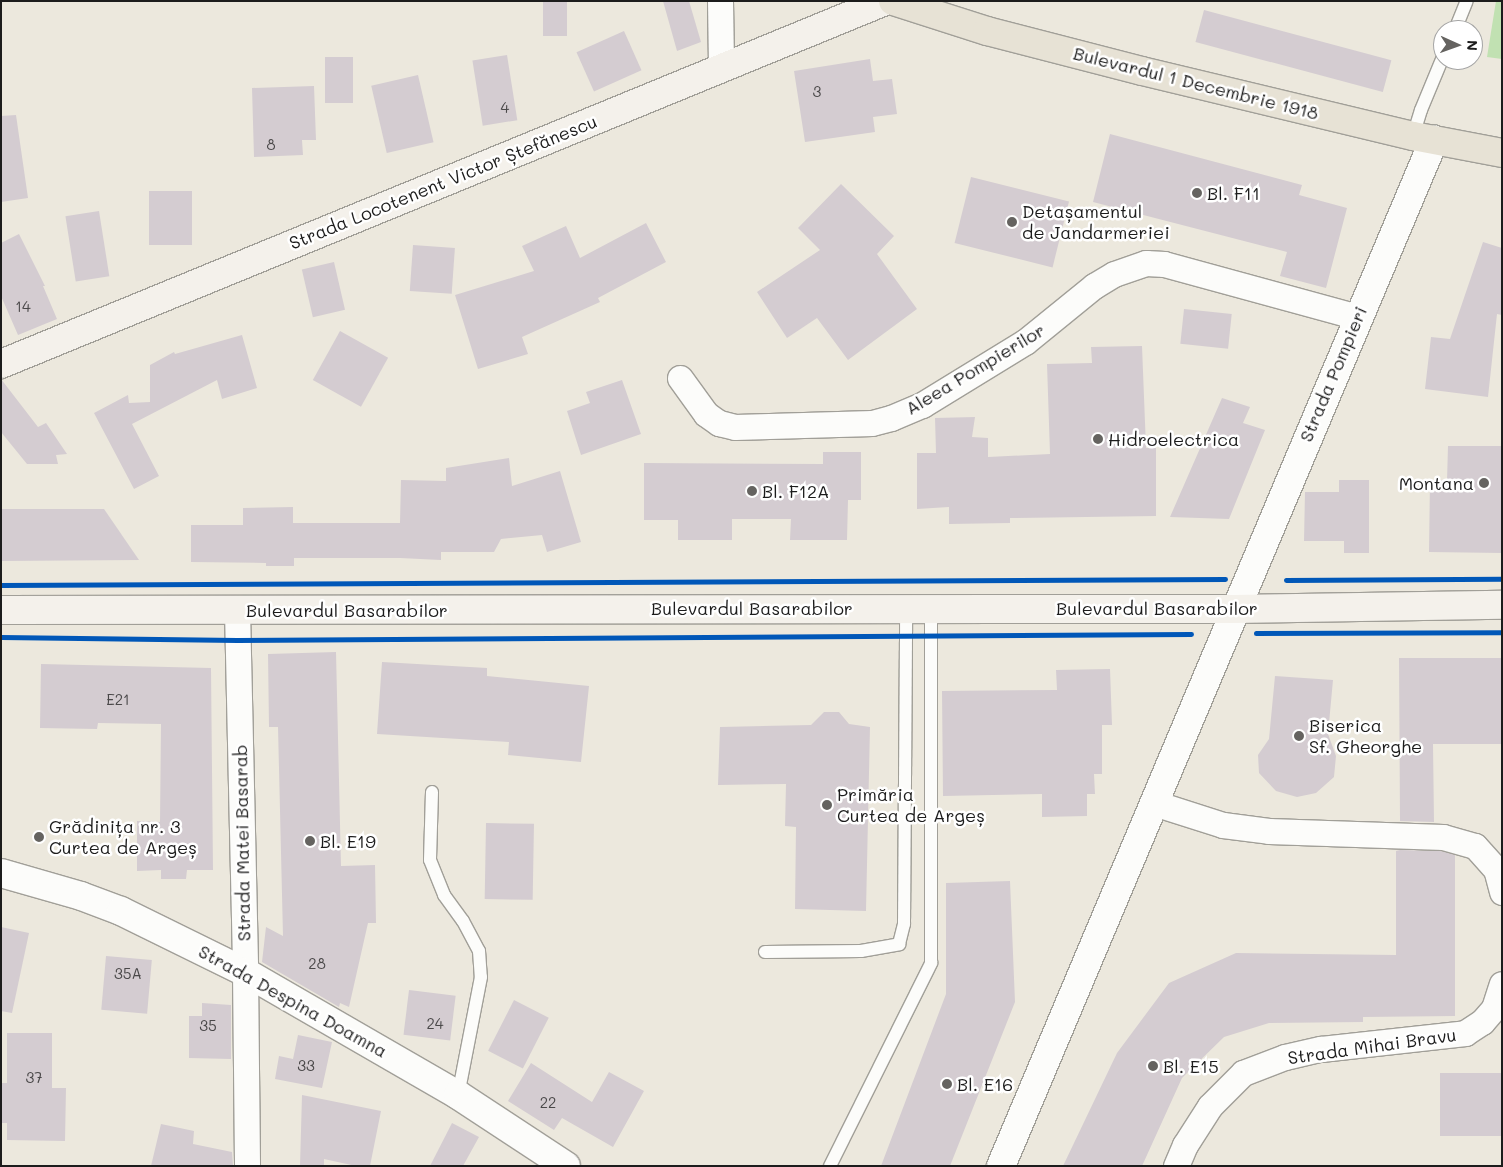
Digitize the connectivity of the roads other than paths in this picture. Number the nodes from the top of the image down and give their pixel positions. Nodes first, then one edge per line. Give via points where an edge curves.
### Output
1 (720, 1) edge
2 (885, 1) edge
3 (893, 1) edge
4 (1467, 1) edge
5 (1459, 20) edge
6 (721, 68) junction
7 (1438, 70) edge
8 (1423, 138) junction
9 (1502, 153) edge
10 (1358, 317) junction
11 (1, 364) edge
12 (680, 378) dead end
13 (1502, 605) edge
14 (918, 608) junction
15 (1234, 609) junction
16 (1, 610) edge
17 (236, 610) junction
18 (432, 792) dead end
19 (1154, 803) junction
20 (1, 874) edge
21 (1502, 892) edge
22 (765, 952) dead end
23 (245, 972) junction
24 (1502, 984) edge
25 (458, 1095) junction
26 (247, 1166) edge
27 (566, 1166) edge
28 (830, 1166) edge
29 (1001, 1166) edge
30 (1176, 1166) edge

1 - 6 street
2 - 6 main road, Strada Locotenent Victor Ștefănescu
3 - 8 main road, Bulevardul 1 Decembrie 1918 via 987,31
4 - 5 lane
6 - 11 main road, Strada Locotenent Victor Ștefănescu
7 - 8 lane via 1421,110
8 - 9 main road, Bulevardul 1 Decembrie 1918
8 - 10 street, Strada Pompieri
10 - 12 street, Aleea Pompierilor via 1164,264 1146,263 1114,274 1094,286 1025,342 922,405 872,423 735,427 719,423 706,414
10 - 15 street, Strada Pompieri
13 - 15 main road, Bulevardul Basarabilor
14 - 15 main road, Bulevardul Basarabilor
14 - 17 main road, Bulevardul Basarabilor
14 - 22 lane via 904,924 899,944 861,951
14 - 28 lane via 931,963
15 - 19 street
16 - 17 main road, Bulevardul Basarabilor
17 - 23 street, Strada Matei Basarab
18 - 25 lane via 430,860 444,895 463,920 479,951 482,977
19 - 21 street via 1223,825 1269,831 1443,836 1475,846 1496,870
19 - 29 street
20 - 23 street, Strada Despina Doamna via 121,911
23 - 25 street, Strada Despina Doamna
23 - 26 street, Strada Matei Basarab
24 - 30 street, Strada Mihai Bravu via 1494,1008 1465,1034 1321,1049 1285,1056 1243,1073 1210,1106 1184,1145
25 - 27 street, Strada Despina Doamna

